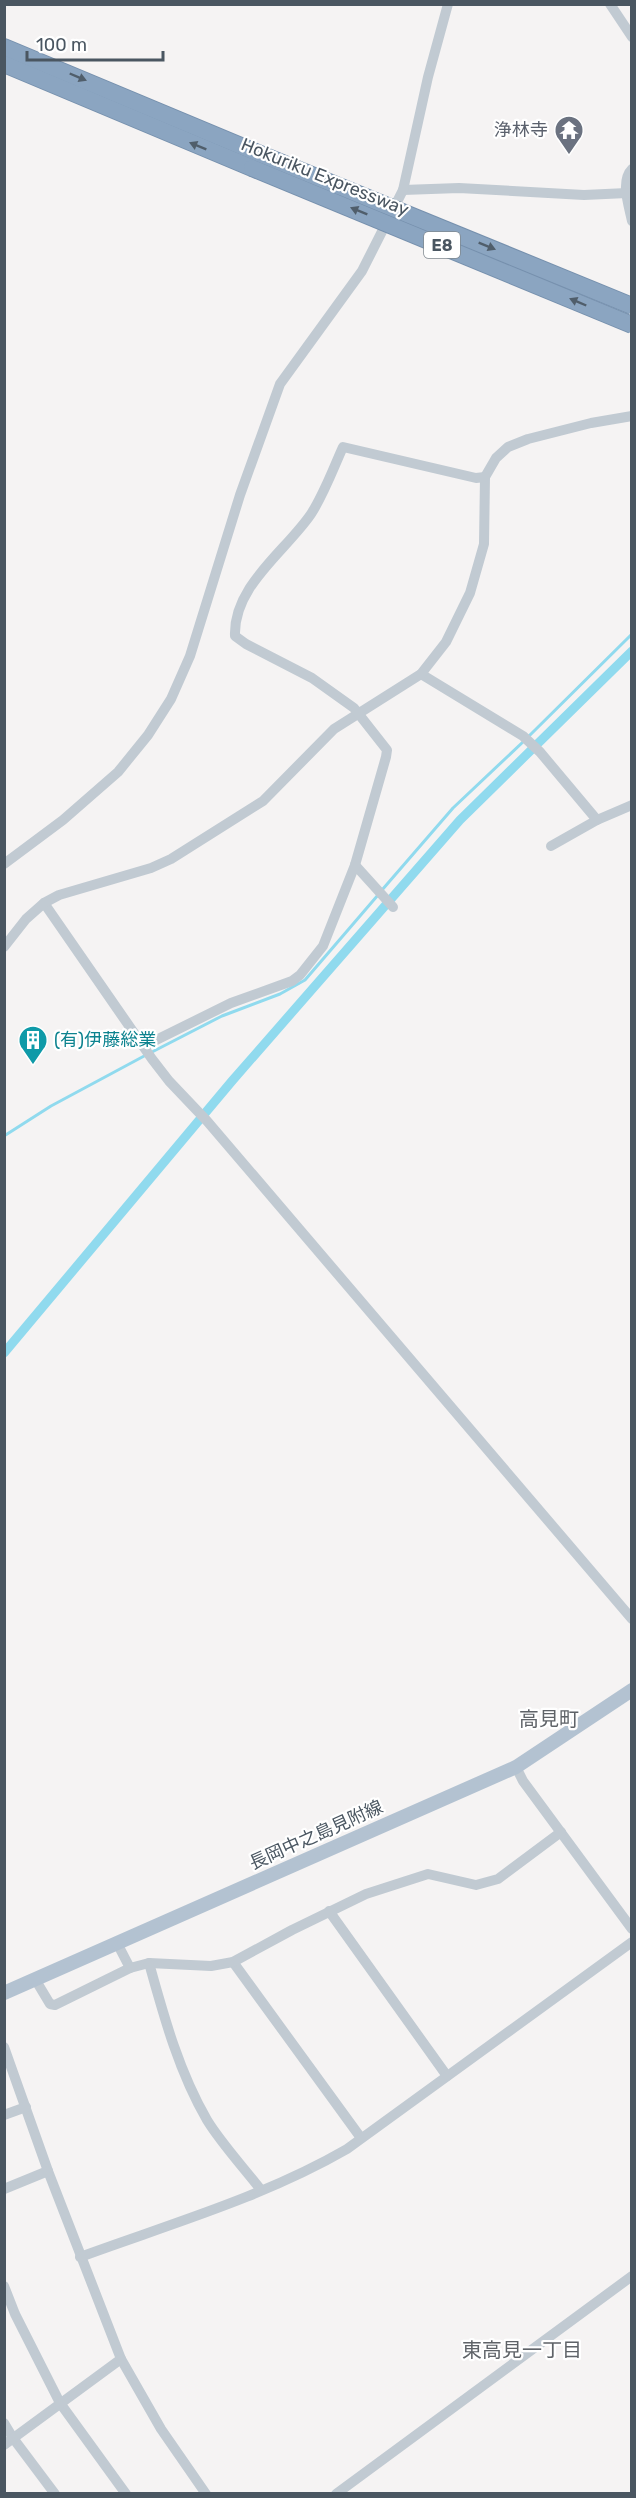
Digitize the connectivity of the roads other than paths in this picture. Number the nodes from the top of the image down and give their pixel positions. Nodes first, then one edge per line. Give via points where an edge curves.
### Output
1 (448, 4) edge
2 (610, 4) edge
3 (632, 37) edge
4 (4, 47) edge
5 (4, 64) edge
6 (632, 169) edge
7 (403, 190) junction
8 (627, 193) junction
9 (632, 221) edge
10 (632, 306) edge
11 (632, 325) edge
12 (632, 416) edge
13 (485, 477) junction
14 (421, 674) junction
15 (360, 713) junction
16 (632, 805) edge
17 (597, 820) junction
18 (551, 846) dead end
19 (4, 864) edge
20 (355, 865) junction
21 (44, 903) junction
22 (393, 908) dead end
23 (4, 947) edge
24 (144, 1046) junction
25 (632, 1619) edge
26 (632, 1690) edge
27 (516, 1767) junction
28 (561, 1832) junction
29 (329, 1911) junction
30 (632, 1929) edge
31 (117, 1942) junction
32 (632, 1942) edge
33 (233, 1962) junction
34 (149, 1963) junction
35 (130, 1968) junction
36 (35, 1979) junction
37 (4, 1993) edge
38 (4, 2047) edge
39 (447, 2076) junction
40 (26, 2107) junction
41 (4, 2115) edge
42 (361, 2138) junction
43 (48, 2171) junction
44 (4, 2189) edge
45 (261, 2190) junction
46 (80, 2257) junction
47 (632, 2276) edge
48 (4, 2286) edge
49 (121, 2359) junction
50 (60, 2403) junction
51 (4, 2423) edge
52 (9, 2441) edge
53 (55, 2493) edge
54 (126, 2493) edge
55 (206, 2493) edge
56 (336, 2493) edge

1 - 7 street
2 - 3 street
4 -> 10 highway, Hokuriku Expressway / E8, bridge
11 -> 5 highway, Hokuriku Expressway / E8, bridge
6 - 8 street via 626,178
7 - 8 street
7 - 19 street via 362,271 280,384 240,495 190,656 171,699 118,772
8 - 9 street
12 - 13 street via 591,423 508,447 495,458
13 - 14 street via 484,544 470,593 446,642
13 - 15 street via 343,447 313,510 241,605 235,636 312,678
14 - 15 street
14 - 17 street via 523,736
15 - 20 street via 387,750
15 - 21 street via 328,735 264,801 171,859
16 - 17 street
17 - 18 street
20 - 22 street
20 - 24 street via 324,946 300,975 231,1003
21 - 23 street
21 - 24 street
24 - 25 street via 169,1081
26 - 27 main road, 長岡中之島見附線
27 - 28 street
27 - 31 main road, 長岡中之島見附線
28 - 29 street via 488,1884 428,1874
28 - 30 street
29 - 33 street
29 - 39 street
31 - 35 street
31 - 36 main road, 長岡中之島見附線
32 - 39 street
33 - 34 street via 200,1966
33 - 42 street
34 - 35 street
34 - 45 street via 164,2019 193,2093 208,2122
35 - 36 street via 55,2005 50,2004
36 - 37 main road, 長岡中之島見附線
38 - 40 street
39 - 42 street
40 - 41 street
40 - 43 street
42 - 45 street via 315,2167
43 - 44 street
43 - 46 street
45 - 46 street
46 - 49 street
47 - 56 street
48 - 50 street
49 - 50 street
49 - 55 street via 161,2429
50 - 52 street
50 - 54 street
51 - 52 street
52 - 53 street

